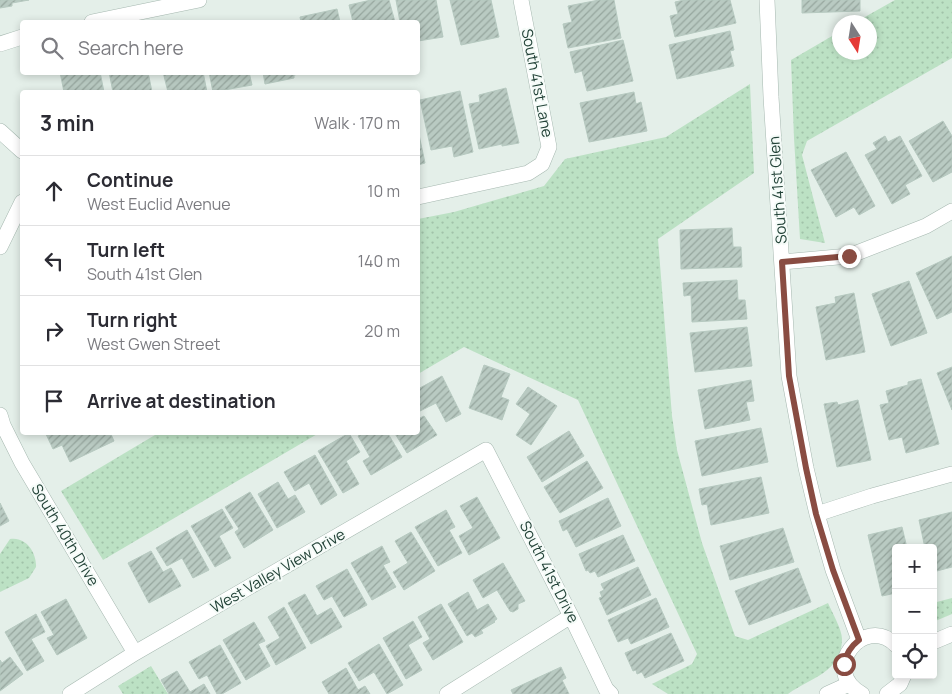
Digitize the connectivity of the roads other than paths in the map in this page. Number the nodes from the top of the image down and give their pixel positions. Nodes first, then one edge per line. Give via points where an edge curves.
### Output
1 (199, 0) edge
2 (521, 0) edge
3 (767, 0) edge
4 (102, 20) edge
5 (20, 38) edge
6 (0, 44) edge
7 (0, 130) edge
8 (20, 149) edge
9 (420, 197) edge
10 (20, 206) edge
11 (952, 211) edge
12 (0, 247) edge
13 (782, 262) junction
14 (0, 415) edge
15 (486, 450) joint
16 (952, 474) edge
17 (816, 514) junction
18 (571, 616) junction
19 (952, 634) edge
20 (859, 640) junction
21 (937, 640) edge
22 (892, 642) edge
23 (135, 654) junction
24 (902, 679) edge
25 (849, 684) junction
26 (70, 694) edge
27 (447, 694) edge
28 (611, 694) edge
29 (827, 694) edge
30 (862, 694) edge
31 (887, 694) edge

1 - 4 street
2 - 9 street, South 41st Lane via 549,147 542,164 528,173
3 - 13 street, South 41st Glen
5 - 6 street
7 - 8 street
10 - 12 street
11 - 13 street via 926,226 849,256
13 - 17 street, South 41st Glen via 789,376
14 - 23 street, South 40th Drive via 22,463
15 - 18 street, South 41st Drive
15 - 23 street, West Valley View Drive
16 - 17 street
17 - 20 street, South 41st Glen
18 - 27 street
18 - 28 street, South 41st Drive
19 - 21 street
20 - 22 street via 877,636
20 - 25 street via 846,654 844,664
23 - 26 street, West Valley View Drive
24 - 31 street
25 - 29 street
25 - 30 street

